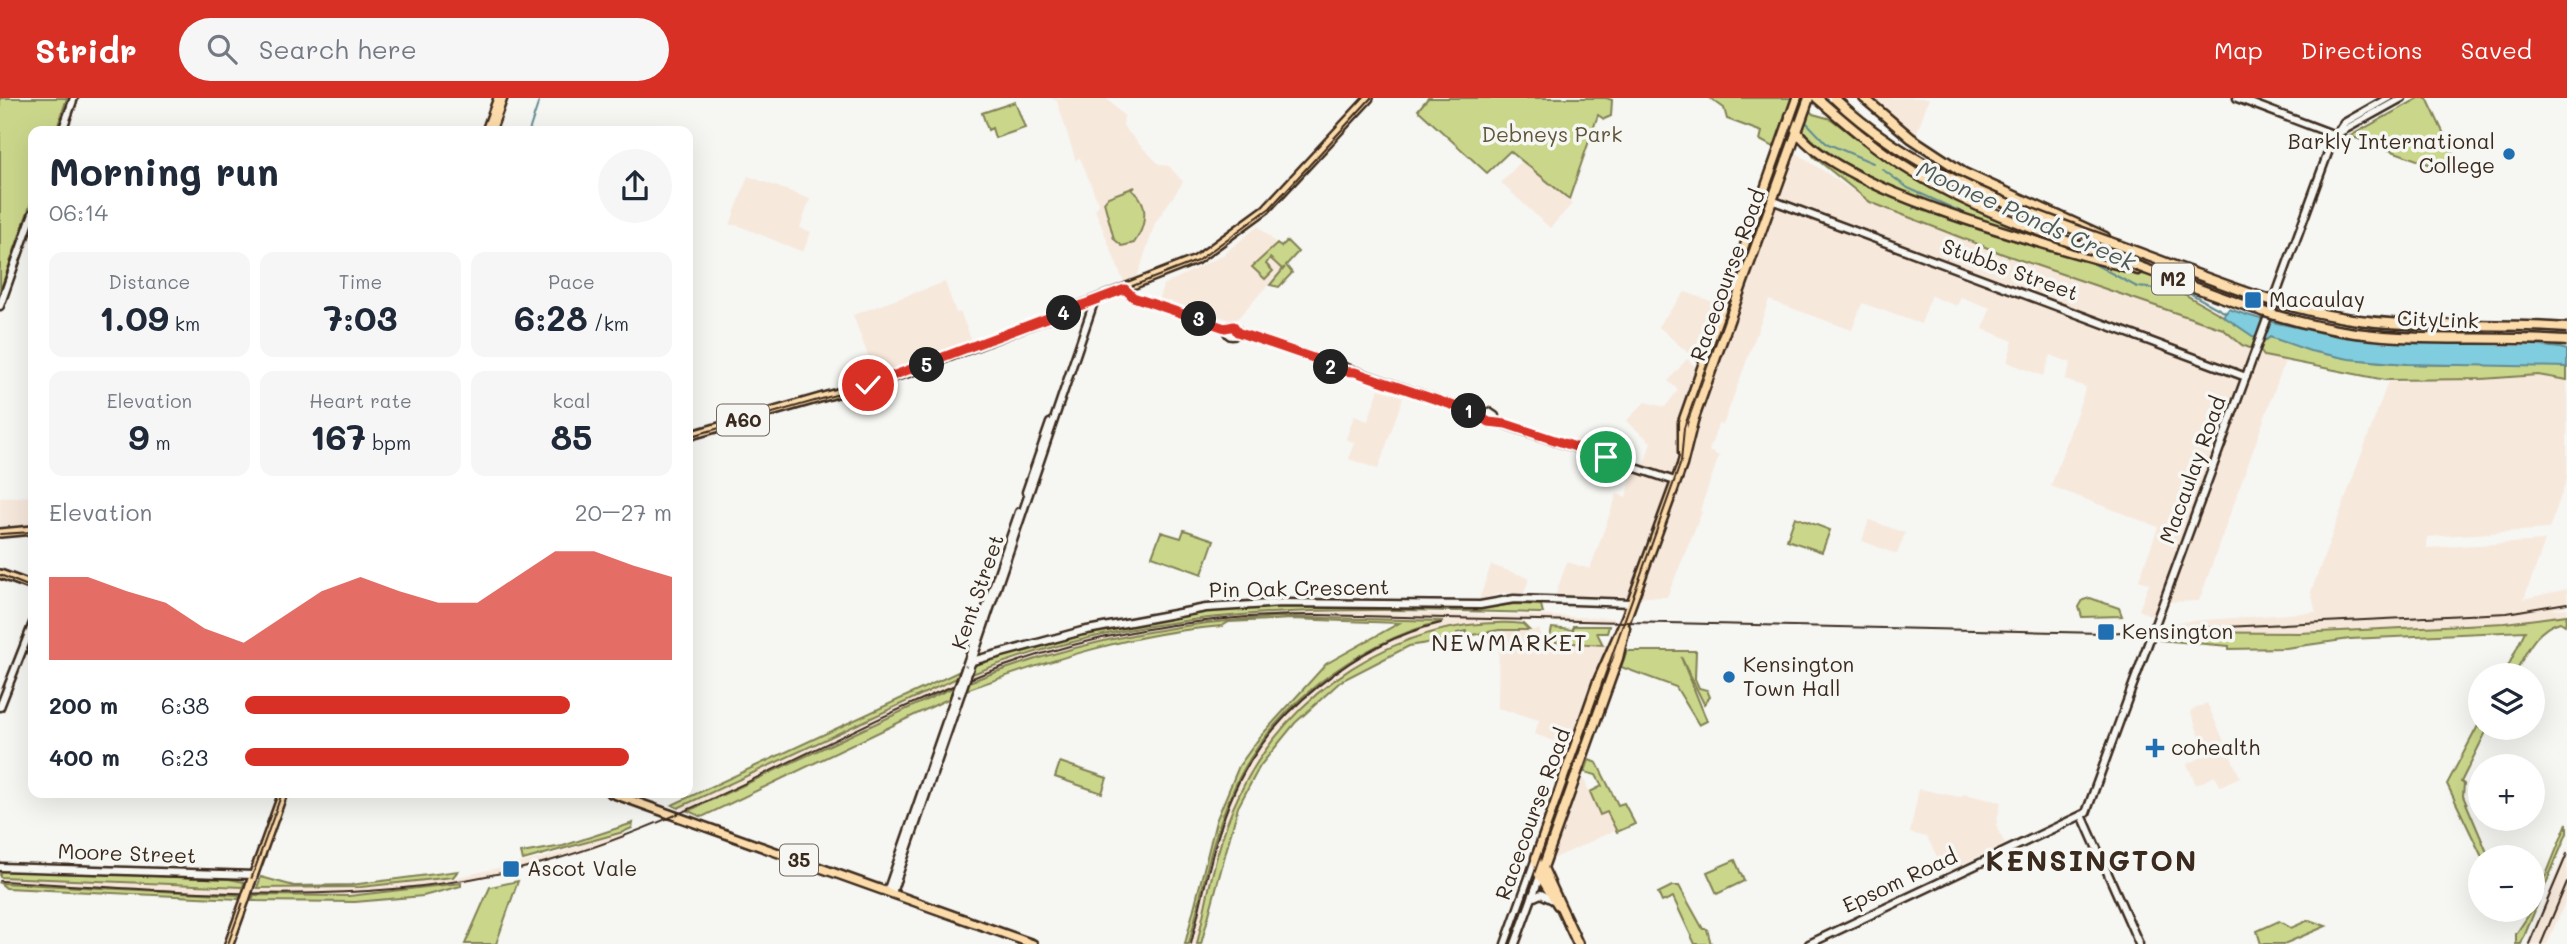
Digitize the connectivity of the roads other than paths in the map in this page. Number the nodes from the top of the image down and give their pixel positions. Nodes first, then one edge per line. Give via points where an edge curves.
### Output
1 (74, 98) edge
2 (498, 98) edge
3 (503, 98) edge
4 (1369, 98) edge
5 (1797, 98) edge
6 (1812, 98) edge
7 (1833, 98) edge
8 (1864, 98) edge
9 (2237, 98) edge
10 (2388, 98) edge
11 (2402, 98) edge
12 (1790, 116) junction
13 (64, 126) edge
14 (488, 126) edge
15 (493, 126) edge
16 (1797, 131) junction
17 (2335, 135) junction
18 (1805, 145) junction
19 (1789, 153) junction
20 (1763, 195) junction
21 (1774, 201) junction
22 (28, 227) edge
23 (2146, 255) junction
24 (2179, 281) junction
25 (1736, 287) junction
26 (1125, 289) junction
27 (1094, 302) junction
28 (1085, 305) junction
29 (0, 306) edge
30 (2567, 328) edge
31 (2567, 341) edge
32 (2246, 377) junction
33 (693, 435) edge
34 (1675, 481) junction
35 (28, 530) edge
36 (1, 533) edge
37 (0, 574) edge
38 (28, 584) edge
39 (1632, 603) junction
40 (1626, 618) junction
41 (28, 635) edge
42 (969, 666) junction
43 (1600, 676) junction
44 (1610, 680) junction
45 (0, 707) edge
46 (1570, 775) junction
47 (281, 798) edge
48 (625, 798) edge
49 (2082, 815) junction
50 (1536, 858) junction
51 (0, 867) edge
52 (1541, 871) junction
53 (253, 879) junction
54 (889, 892) junction
55 (1532, 898) junction
56 (1558, 904) junction
57 (229, 944) edge
58 (1033, 944) edge
59 (1505, 944) edge
60 (1515, 944) edge
61 (1578, 944) edge
62 (1809, 944) edge
63 (2139, 944) edge

1 - 13 street
2 - 14 main road
3 - 15 main road
4 - 26 main road, A60 via 1254,219 1196,260
5 - 12 highway, Racecourse Road
6 - 16 highway, Racecourse Road
6 - 24 highway, CityLink / M2, bridge via 1932,183 1989,210
7 - 23 highway, CityLink / M2, bridge via 1891,144 1970,188
8 - 23 highway, bridge via 1964,173
9 - 17 street
10 - 17 street via 2344,123
11 - 17 street
12 - 16 highway
12 - 20 highway, Racecourse Road
16 - 18 highway
16 - 19 highway, Racecourse Road
17 - 32 street, Macaulay Road
18 - 19 highway
18 - 24 highway, bridge via 1895,193 1956,216
19 - 21 highway, Racecourse Road
20 - 21 highway, Stubbs Street
20 - 25 highway, Racecourse Road
21 - 25 highway, Racecourse Road
21 - 32 street, Stubbs Street
22 - 29 street
23 - 30 highway, CityLink / M2, bridge via 2294,307 2344,318 2415,326
24 - 31 highway, CityLink / M2, bridge via 2256,309 2354,332
25 - 34 highway, Racecourse Road via 1682,426 1682,465
26 - 27 main road, A60
26 - 34 street via 1133,297 1227,329 1231,336 1237,332 1332,365 1338,361 1340,369
27 - 28 main road, A60
27 - 42 street, Kent Street
28 - 33 main road, A60 via 910,372
28 - 42 street, Kent Street via 1087,321
32 - 49 street, Macaulay Road via 2088,810
34 - 39 highway, Racecourse Road
35 - 36 main road
37 - 38 main road
39 - 40 highway, Racecourse Road
39 - 42 street, Pin Oak Crescent via 1514,599 1480,605 1222,607 1082,631
40 - 43 highway, Racecourse Road
40 - 44 highway, Racecourse Road
41 - 45 street
42 - 54 street, Kent Street, bridge
43 - 44 highway
43 - 46 highway, Racecourse Road
44 - 46 highway, Racecourse Road
46 - 50 highway, Racecourse Road
46 - 52 highway, Racecourse Road
47 - 53 main road
48 - 54 main road, 35
49 - 62 street, Epsom Road
49 - 63 street
50 - 52 highway
50 - 59 street, Racecourse Road
51 - 53 street, Moore Street
52 - 55 street, Racecourse Road
52 - 56 highway
53 - 57 main road, bridge
54 - 58 main road, 35
55 - 56 street via 1543,894
55 - 60 street, Racecourse Road
56 - 61 highway

